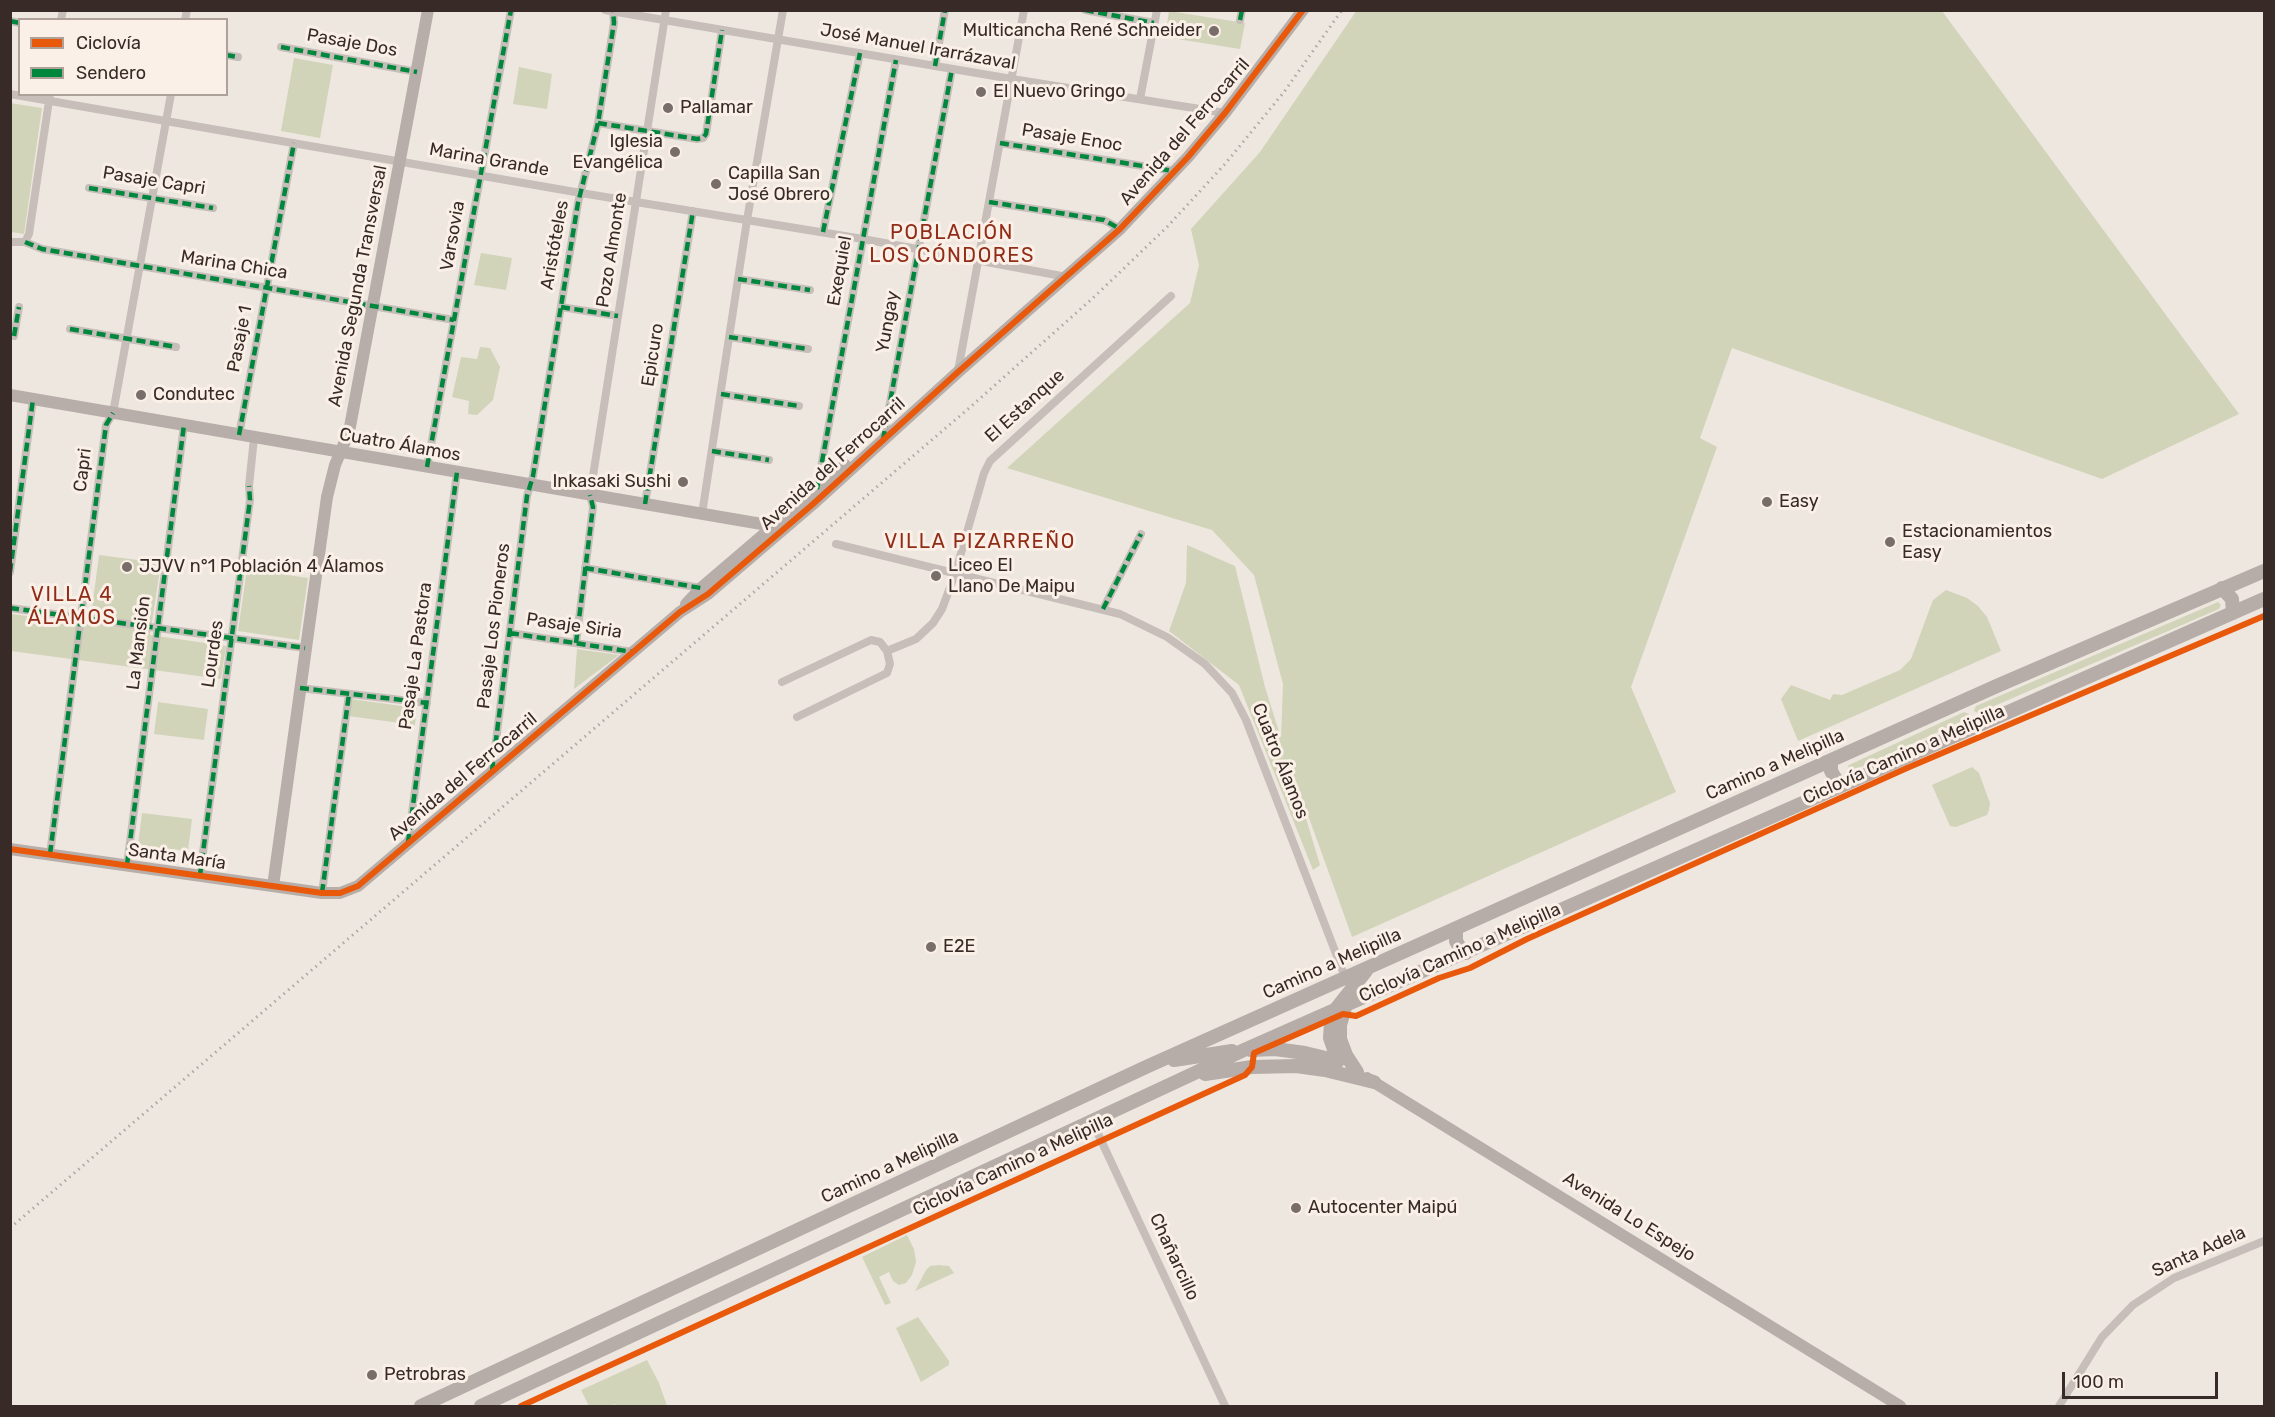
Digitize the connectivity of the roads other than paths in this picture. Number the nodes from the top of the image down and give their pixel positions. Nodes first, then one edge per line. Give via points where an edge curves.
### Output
1 (428, 10) edge
2 (511, 10) edge
3 (666, 10) edge
4 (783, 10) edge
5 (945, 10) edge
6 (1024, 10) edge
7 (1085, 10) edge
8 (1156, 10) edge
9 (1242, 10) edge
10 (1303, 10) edge
11 (611, 11) edge
12 (664, 20) junction
13 (1240, 20) dead end
14 (1154, 22) junction
15 (722, 30) junction
16 (778, 40) junction
17 (281, 47) dead end
18 (860, 53) junction
19 (228, 55) edge
20 (238, 57) dead end
21 (896, 60) junction
22 (935, 66) junction
23 (952, 69) junction
24 (417, 72) junction
25 (1012, 79) junction
26 (171, 96) edge
27 (50, 97) edge
28 (1140, 99) junction
29 (1225, 113) junction
30 (166, 121) junction
31 (598, 123) junction
32 (647, 131) junction
33 (294, 143) junction
34 (1000, 143) junction
35 (400, 161) junction
36 (1174, 171) junction
37 (481, 176) junction
38 (89, 188) dead end
39 (581, 193) junction
40 (152, 198) junction
41 (637, 201) junction
42 (989, 202) junction
43 (213, 208) dead end
44 (693, 211) junction
45 (747, 220) junction
46 (1120, 228) junction
47 (823, 232) junction
48 (863, 239) junction
49 (10, 242) edge
50 (25, 242) junction
51 (918, 249) junction
52 (978, 261) junction
53 (140, 267) junction
54 (1067, 278) junction
55 (738, 279) junction
56 (267, 287) junction
57 (810, 290) dead end
58 (1170, 296) dead end
59 (373, 304) junction
60 (19, 307) dead end
61 (561, 308) junction
62 (618, 316) junction
63 (14, 319) edge
64 (454, 320) junction
65 (70, 329) dead end
66 (14, 336) dead end
67 (729, 337) junction
68 (126, 339) junction
69 (176, 347) dead end
70 (808, 349) dead end
71 (958, 372) junction
72 (721, 394) junction
73 (10, 395) edge
74 (33, 399) junction
75 (799, 406) dead end
76 (112, 413) junction
77 (184, 426) junction
78 (239, 435) junction
79 (254, 438) junction
80 (883, 440) junction
81 (712, 451) junction
82 (340, 453) junction
83 (769, 460) dead end
84 (427, 468) junction
85 (457, 472) junction
86 (530, 485) junction
87 (817, 489) junction
88 (590, 495) junction
89 (645, 504) junction
90 (702, 514) junction
91 (779, 527) junction
92 (1141, 534) dead end
93 (836, 544) dead end
94 (585, 568) junction
95 (2265, 571) edge
96 (10, 572) edge
97 (955, 574) junction
98 (701, 588) junction
99 (2222, 588) junction
100 (2265, 599) edge
101 (10, 608) edge
102 (1103, 609) junction
103 (680, 612) junction
104 (2233, 613) junction
105 (81, 618) junction
106 (158, 628) junction
107 (510, 633) junction
108 (232, 639) junction
109 (576, 643) junction
110 (305, 648) junction
111 (633, 651) junction
112 (887, 651) junction
113 (782, 682) dead end
114 (300, 688) junction
115 (349, 694) junction
116 (427, 703) junction
117 (797, 717) dead end
118 (1831, 760) junction
119 (492, 772) junction
120 (1842, 784) junction
121 (408, 843) junction
122 (10, 849) edge
123 (50, 854) junction
124 (127, 865) junction
125 (200, 875) junction
126 (273, 886) junction
127 (322, 893) junction
128 (340, 893) joint
129 (1456, 928) junction
130 (1466, 953) junction
131 (1370, 967) junction
132 (1346, 978) junction
133 (1340, 1007) junction
134 (1244, 1050) junction
135 (1338, 1060) junction
136 (1146, 1066) junction
137 (1357, 1072) junction
138 (1191, 1075) junction
139 (1374, 1082) junction
140 (1092, 1121) junction
141 (2265, 1241) edge
142 (644, 1302) junction
143 (655, 1325) junction
144 (421, 1407) edge
145 (481, 1407) edge
146 (1226, 1407) edge
147 (1900, 1407) edge
148 (2059, 1407) edge

1 - 24 street, Avenida Segunda Transversal
2 - 37 street, Varsovia
3 - 12 street, Pozo Almonte
4 - 16 street
5 - 22 street
6 - 25 street
7 - 14 street
8 - 14 street
9 - 13 street
10 - 29 street, Avenida del Ferrocarril
11 - 12 street, José Manuel Irarrázaval
11 - 31 street, Aristóteles via 614,23
12 - 15 street, José Manuel Irarrázaval
12 - 32 street, Pozo Almonte
14 - 28 street
15 - 16 street, José Manuel Irarrázaval
15 - 32 street via 706,134 697,139
16 - 18 street, José Manuel Irarrázaval
16 - 45 street
17 - 24 street, Pasaje Dos
18 - 21 street, José Manuel Irarrázaval
18 - 47 street
19 - 20 street
21 - 22 street, José Manuel Irarrázaval
21 - 48 street, Exequiel
22 - 23 street, José Manuel Irarrázaval
23 - 25 street, José Manuel Irarrázaval
23 - 51 street, Yungay
24 - 35 street, Avenida Segunda Transversal
25 - 28 street, José Manuel Irarrázaval
25 - 34 street
26 - 30 street, Capri
27 - 30 street, Marina Grande
27 - 50 street
28 - 29 street, José Manuel Irarrázaval
29 - 36 street, Avenida del Ferrocarril
30 - 33 street, Marina Grande
30 - 40 street, Capri
31 - 32 street
31 - 39 street, Aristóteles
32 - 41 street, Pozo Almonte
33 - 35 street, Marina Grande
33 - 56 street, Pasaje 1
34 - 36 street, Pasaje Enoc
34 - 42 street
35 - 37 street, Marina Grande
35 - 59 street, Avenida Segunda Transversal
36 - 46 street, Avenida del Ferrocarril
37 - 39 street, Marina Grande
37 - 64 street, Varsovia
38 - 40 street, Pasaje Capri
39 - 41 street, Marina Grande
39 - 61 street, Aristóteles
40 - 43 street, Pasaje Capri
40 - 53 street, Capri
41 - 44 street, Marina Grande
41 - 62 street, Pozo Almonte
42 - 46 street via 1104,220
42 - 52 street
44 - 45 street, Marina Grande
44 - 89 street, Epicuro
45 - 47 street, Marina Grande
45 - 55 street
46 - 54 street, Avenida del Ferrocarril
47 - 48 street, Marina Grande
48 - 51 street, Marina Grande
48 - 87 street, Exequiel
49 - 50 street, Marina Chica
50 - 53 street, Marina Chica via 42,249
51 - 52 street, Marina Grande
51 - 80 street, Yungay
52 - 54 street, Marina Grande
52 - 71 street
53 - 56 street, Marina Chica
53 - 68 street, Capri
54 - 71 street, Avenida del Ferrocarril
55 - 57 street
55 - 67 street
56 - 59 street, Marina Chica
56 - 78 street, Pasaje 1
58 - 97 street, El Estanque via 990,460
59 - 64 street, Marina Chica
59 - 82 street, Avenida Segunda Transversal via 349,432
60 - 63 street
61 - 62 street
61 - 86 street, Aristóteles
62 - 88 street, Pozo Almonte
63 - 66 street
64 - 84 street, Varsovia
65 - 68 street
67 - 70 street
67 - 72 street
68 - 69 street
68 - 76 street, Capri
71 - 80 street, Avenida del Ferrocarril
72 - 75 street
72 - 81 street
73 - 74 street, Cuatro Álamos
74 - 76 street, Cuatro Álamos
74 - 96 street
76 - 77 street, Cuatro Álamos
76 - 105 street, Capri via 106,426
77 - 78 street, Cuatro Álamos
77 - 106 street, La Mansión
78 - 79 street, Cuatro Álamos
79 - 82 street, Cuatro Álamos
79 - 108 street, Lourdes
80 - 87 street, Avenida del Ferrocarril via 861,452
80 - 91 street, Avenida del Ferrocarril
81 - 83 street
81 - 90 street
82 - 84 street, Cuatro Álamos
82 - 110 street, Avenida Segunda Transversal via 327,497
84 - 85 street, Cuatro Álamos
85 - 86 street, Cuatro Álamos
85 - 116 street, Pasaje La Pastora
86 - 88 street, Cuatro Álamos
86 - 107 street, Pasaje Los Pioneros
87 - 91 street, Avenida del Ferrocarril
88 - 89 street, Cuatro Álamos
88 - 94 street, Pozo Almonte via 593,507
89 - 90 street, Cuatro Álamos
90 - 91 street, Cuatro Álamos
91 - 98 street, Avenida del Ferrocarril
91 - 103 street, Avenida del Ferrocarril via 708,594
92 - 102 street
93 - 97 street, Cuatro Álamos
94 - 98 street
94 - 109 street, Pozo Almonte
95 - 99 main road, Camino a Melipilla
97 - 102 street, Cuatro Álamos
97 - 112 street, El Estanque via 933,623 916,639
98 - 103 street, Avenida del Ferrocarril
99 - 104 main road via 2232,599
99 - 118 main road, Camino a Melipilla
100 - 104 main road
101 - 105 street
102 - 132 street, Cuatro Álamos via 1152,628 1183,647 1212,670 1232,693 1250,729
103 - 111 street, Avenida del Ferrocarril
104 - 120 main road
105 - 106 street
105 - 123 street, Capri
106 - 108 street
106 - 124 street, La Mansión
107 - 109 street, Pasaje Siria
107 - 119 street, Pasaje Los Pioneros
108 - 110 street
108 - 125 street, Lourdes
109 - 111 street, Pasaje Siria
110 - 114 street, Avenida Segunda Transversal
111 - 119 street, Avenida del Ferrocarril
112 - 113 street via 880,642 870,640
112 - 117 street via 890,664 886,673
114 - 115 street
114 - 126 street, Avenida Segunda Transversal
115 - 116 street
115 - 127 street
116 - 121 street, Pasaje La Pastora
118 - 120 main road via 1831,771
118 - 129 main road, Camino a Melipilla
119 - 121 street, Avenida del Ferrocarril
120 - 130 main road
121 - 128 street, Avenida del Ferrocarril via 358,886
122 - 123 street, Santa María
123 - 124 street, Santa María
124 - 125 street, Santa María
125 - 126 street, Santa María
126 - 127 street, Santa María
127 - 128 street, Santa María
129 - 130 main road via 1456,941
129 - 131 main road, Camino a Melipilla
130 - 133 main road
131 - 132 main road, Camino a Melipilla
131 - 133 main road
132 - 136 main road, Camino a Melipilla
133 - 134 main road
133 - 135 main road via 1331,1023 1330,1038
133 - 137 main road via 1340,1039
134 - 135 main road via 1284,1050
134 - 136 main road
134 - 138 main road
135 - 137 street, Avenida Lo Espejo
136 - 142 main road, Camino a Melipilla
137 - 139 street, Avenida Lo Espejo
138 - 139 main road via 1296,1066
138 - 140 main road
139 - 147 street, Avenida Lo Espejo
140 - 143 main road
140 - 146 street, Chañarcillo
141 - 148 street, Santa Adela via 2174,1278 2133,1305 2102,1337
142 - 143 main road
142 - 144 main road, Camino a Melipilla
143 - 145 main road

